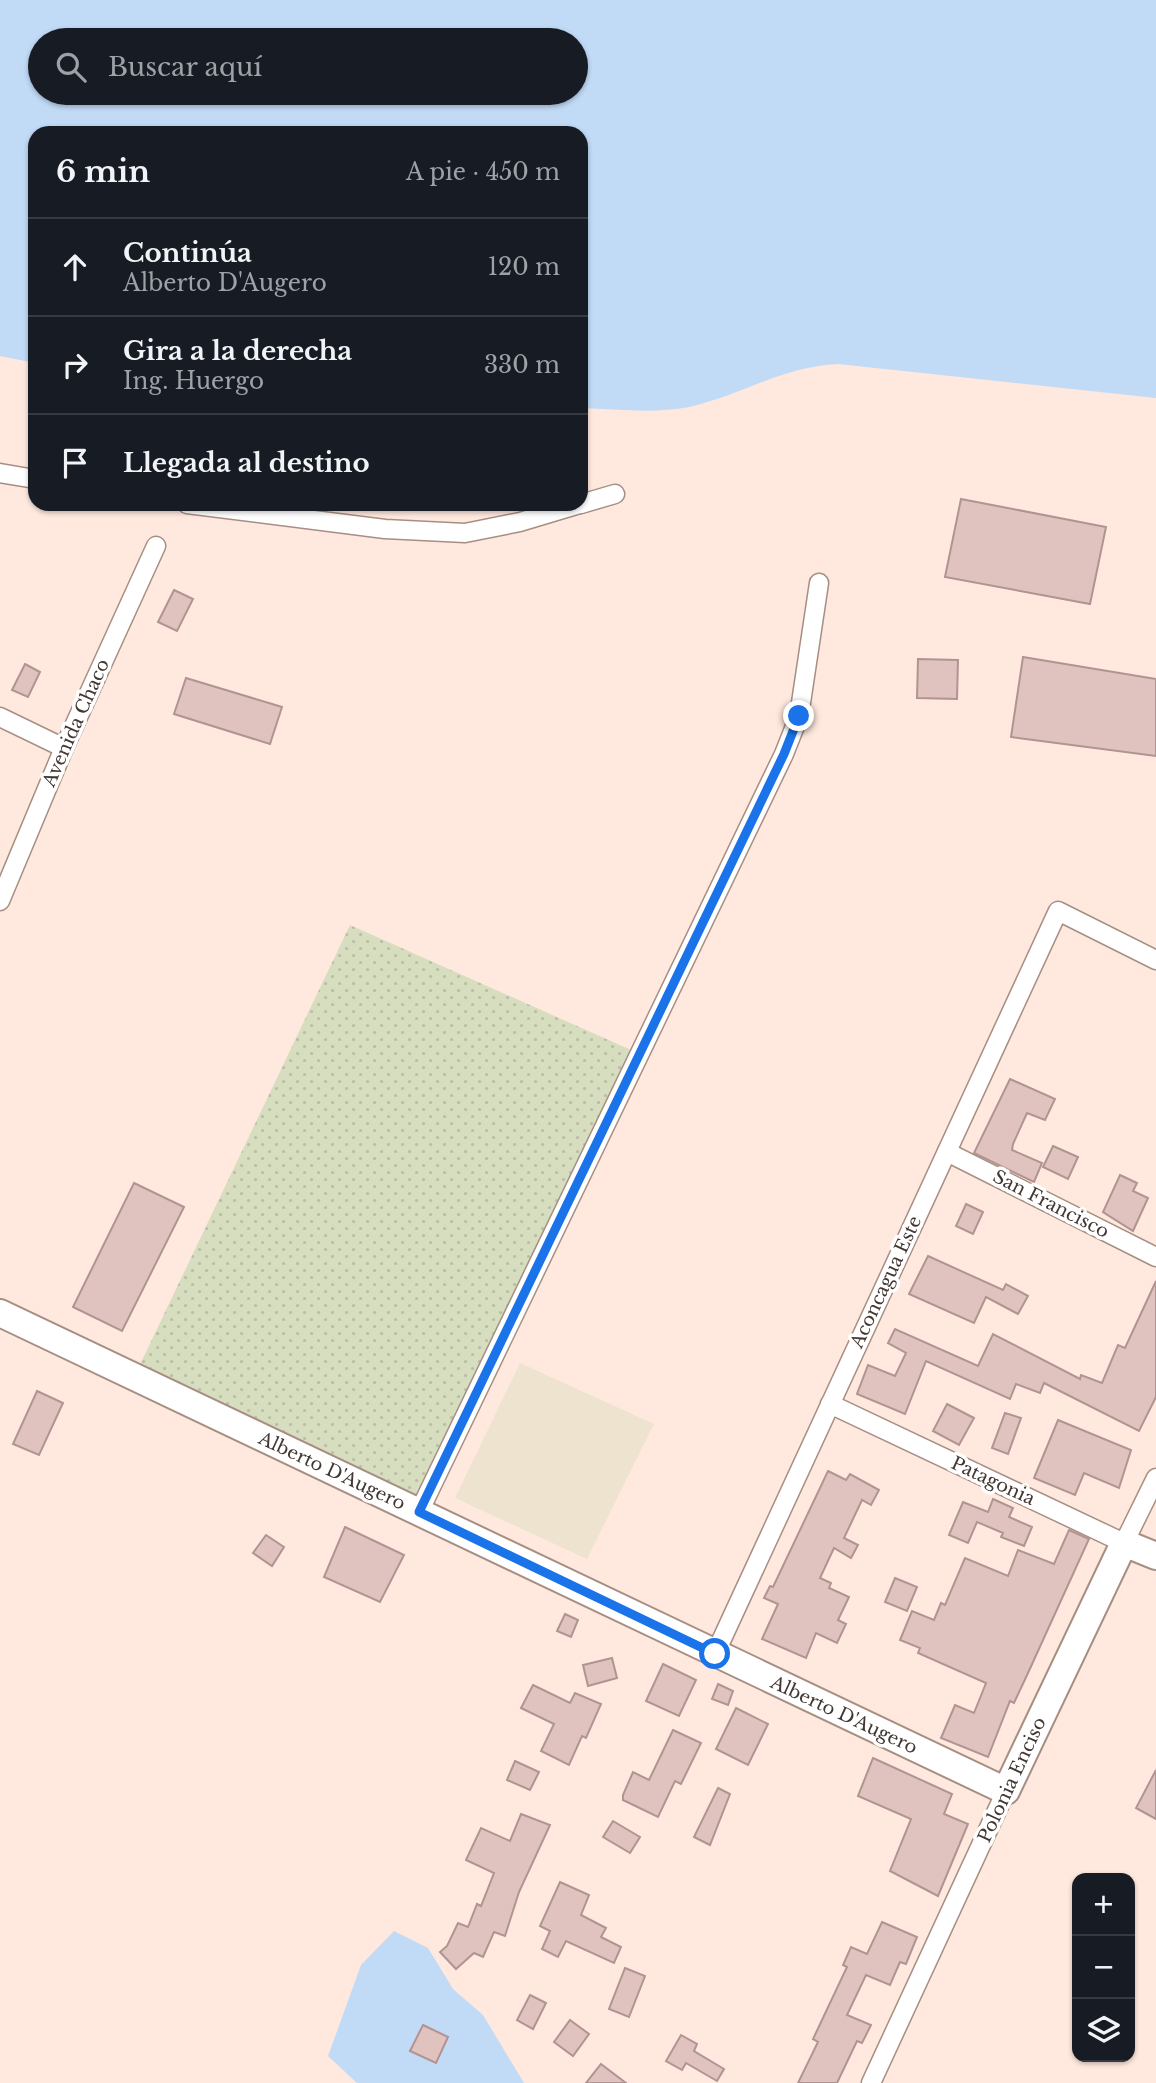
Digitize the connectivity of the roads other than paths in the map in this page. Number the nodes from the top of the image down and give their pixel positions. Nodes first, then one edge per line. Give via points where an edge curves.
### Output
1 (0, 473) edge
2 (28, 478) edge
3 (615, 494) dead end
4 (588, 502) edge
5 (242, 511) edge
6 (557, 511) edge
7 (156, 546) dead end
8 (819, 583) dead end
9 (0, 717) edge
10 (64, 748) junction
11 (0, 901) edge
12 (1156, 960) edge
13 (947, 1152) junction
14 (1156, 1257) edge
15 (0, 1313) edge
16 (830, 1405) junction
17 (1156, 1478) edge
18 (419, 1512) junction
19 (1124, 1543) junction
20 (1156, 1556) edge
21 (715, 1654) junction
22 (1006, 1791) junction
23 (871, 2083) edge

1 - 2 street
3 - 4 street
5 - 6 street via 385,529 465,533
7 - 10 street, Avenida Chaco
8 - 18 street via 799,716 784,754
9 - 10 street
10 - 11 street, Avenida Chaco
12 - 13 street, Aconcagua Este via 1058,911
13 - 14 street, San Francisco
13 - 16 street, Aconcagua Este
15 - 18 main road, Alberto D'Augero
16 - 19 street, Patagonia
16 - 21 street, Aconcagua Este
17 - 19 street, Polonia Enciso
18 - 21 main road, Alberto D'Augero
19 - 20 main road, Patagonia
19 - 22 main road, Polonia Enciso
21 - 22 main road, Alberto D'Augero
22 - 23 street, Polonia Enciso

